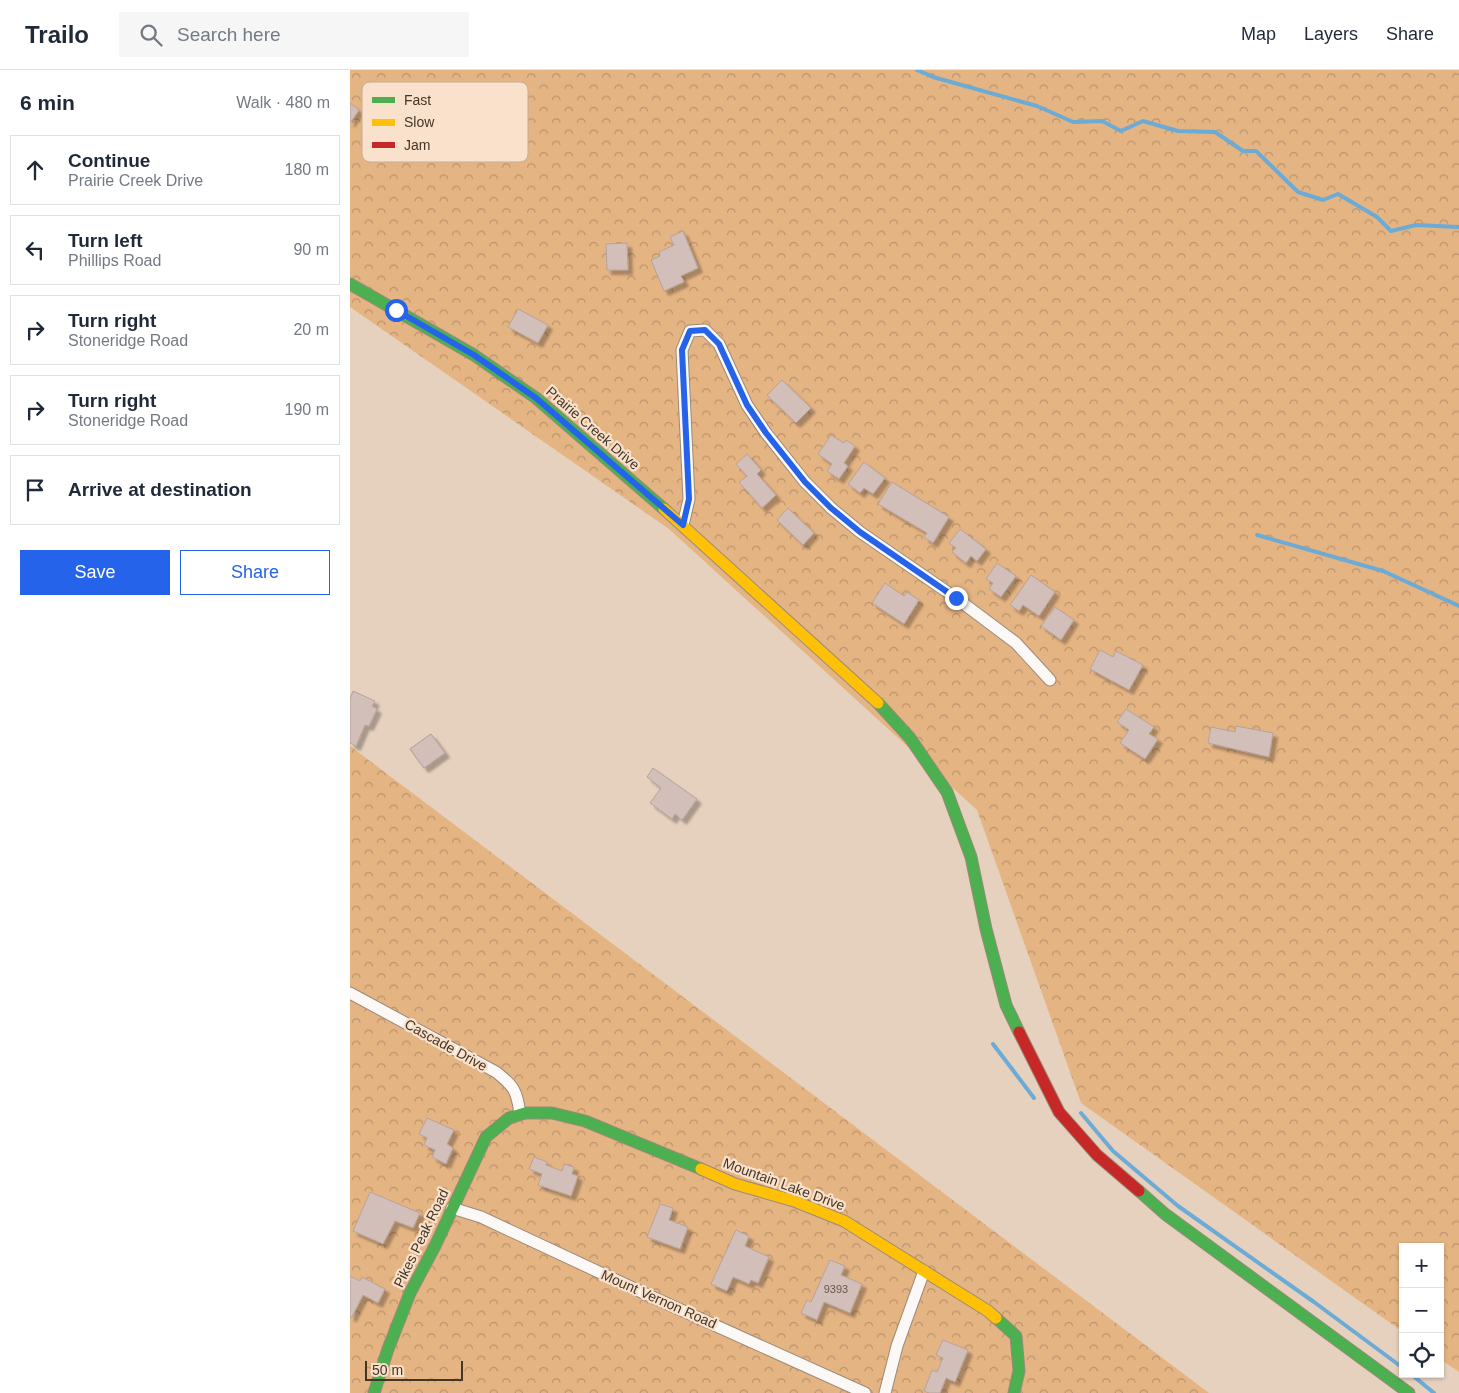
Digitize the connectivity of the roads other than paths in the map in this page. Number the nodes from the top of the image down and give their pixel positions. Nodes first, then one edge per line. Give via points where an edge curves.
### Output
1 (350, 284) edge
2 (683, 525) junction
3 (1050, 680) dead end
4 (350, 993) edge
5 (520, 1114) junction
6 (452, 1208) junction
7 (924, 1271) junction
8 (374, 1393) edge
9 (865, 1393) edge
10 (885, 1393) edge
11 (1014, 1393) edge
12 (1409, 1393) edge

1 - 2 main road, Prairie Creek Drive via 474,355 536,398
2 - 3 street via 689,499 682,350 690,331 705,330 719,344 747,405 805,482 860,532 1016,643
2 - 12 main road, Prairie Creek Drive via 870,694 910,738 947,792 971,857 1006,1005 1059,1112 1097,1155 1165,1214
4 - 5 street, Cascade Drive via 496,1072 511,1084 518,1097
5 - 6 main road, Pikes Peak Road via 509,1118 486,1137
5 - 7 main road, Mountain Lake Drive via 552,1113 585,1121 735,1184 794,1201 844,1222
6 - 8 main road, Pikes Peak Road via 410,1293
6 - 9 street, Mount Vernon Road via 481,1217
7 - 10 street via 897,1346
7 - 11 main road, Mountain Lake Drive via 988,1310 1016,1336 1019,1371

